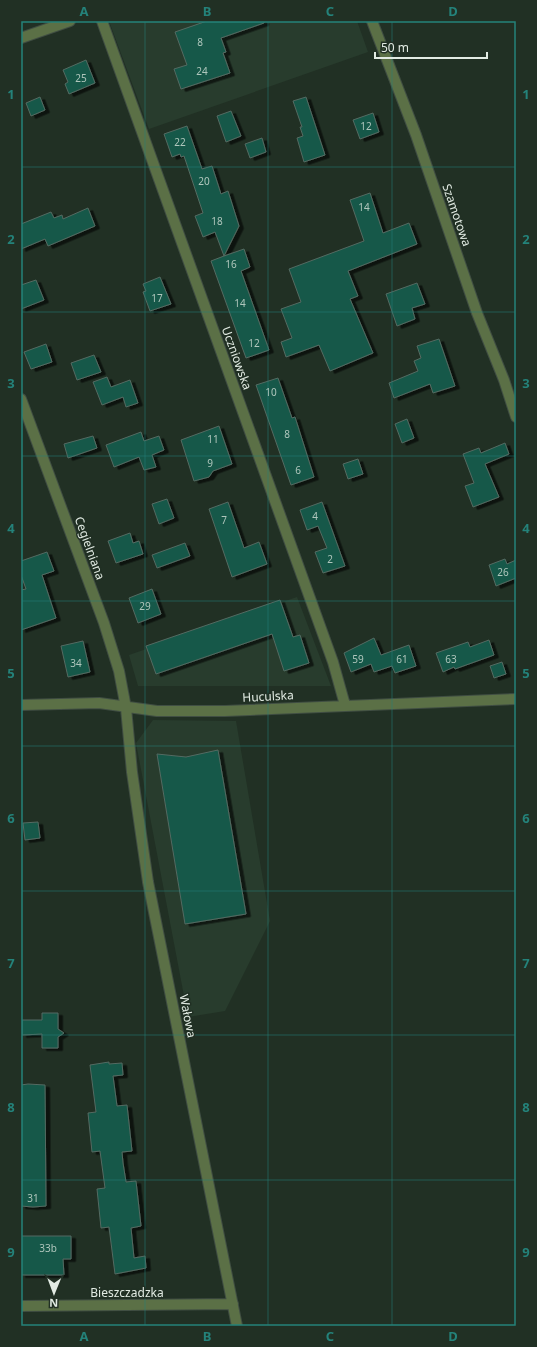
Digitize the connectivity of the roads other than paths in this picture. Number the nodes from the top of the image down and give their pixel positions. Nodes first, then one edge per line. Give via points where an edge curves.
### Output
1 (70, 21) edge
2 (102, 21) edge
3 (372, 21) edge
4 (21, 38) edge
5 (21, 399) edge
6 (516, 417) edge
7 (516, 699) edge
8 (21, 705) edge
9 (345, 705) junction
10 (126, 708) junction
11 (233, 1304) junction
12 (21, 1306) edge
13 (237, 1326) edge

1 - 4 street
2 - 9 street, Uczniowska via 333,662
3 - 6 street, Szamotowa via 416,134 477,313
5 - 10 street, Cegielniana via 104,623 119,671
7 - 9 street, Huculska
8 - 10 street, Huculska via 98,703
9 - 10 street, Huculska via 225,711 157,711
10 - 11 street, Wałowa via 132,772 148,882
11 - 12 street, Bieszczadzka
11 - 13 street, Wałowa

